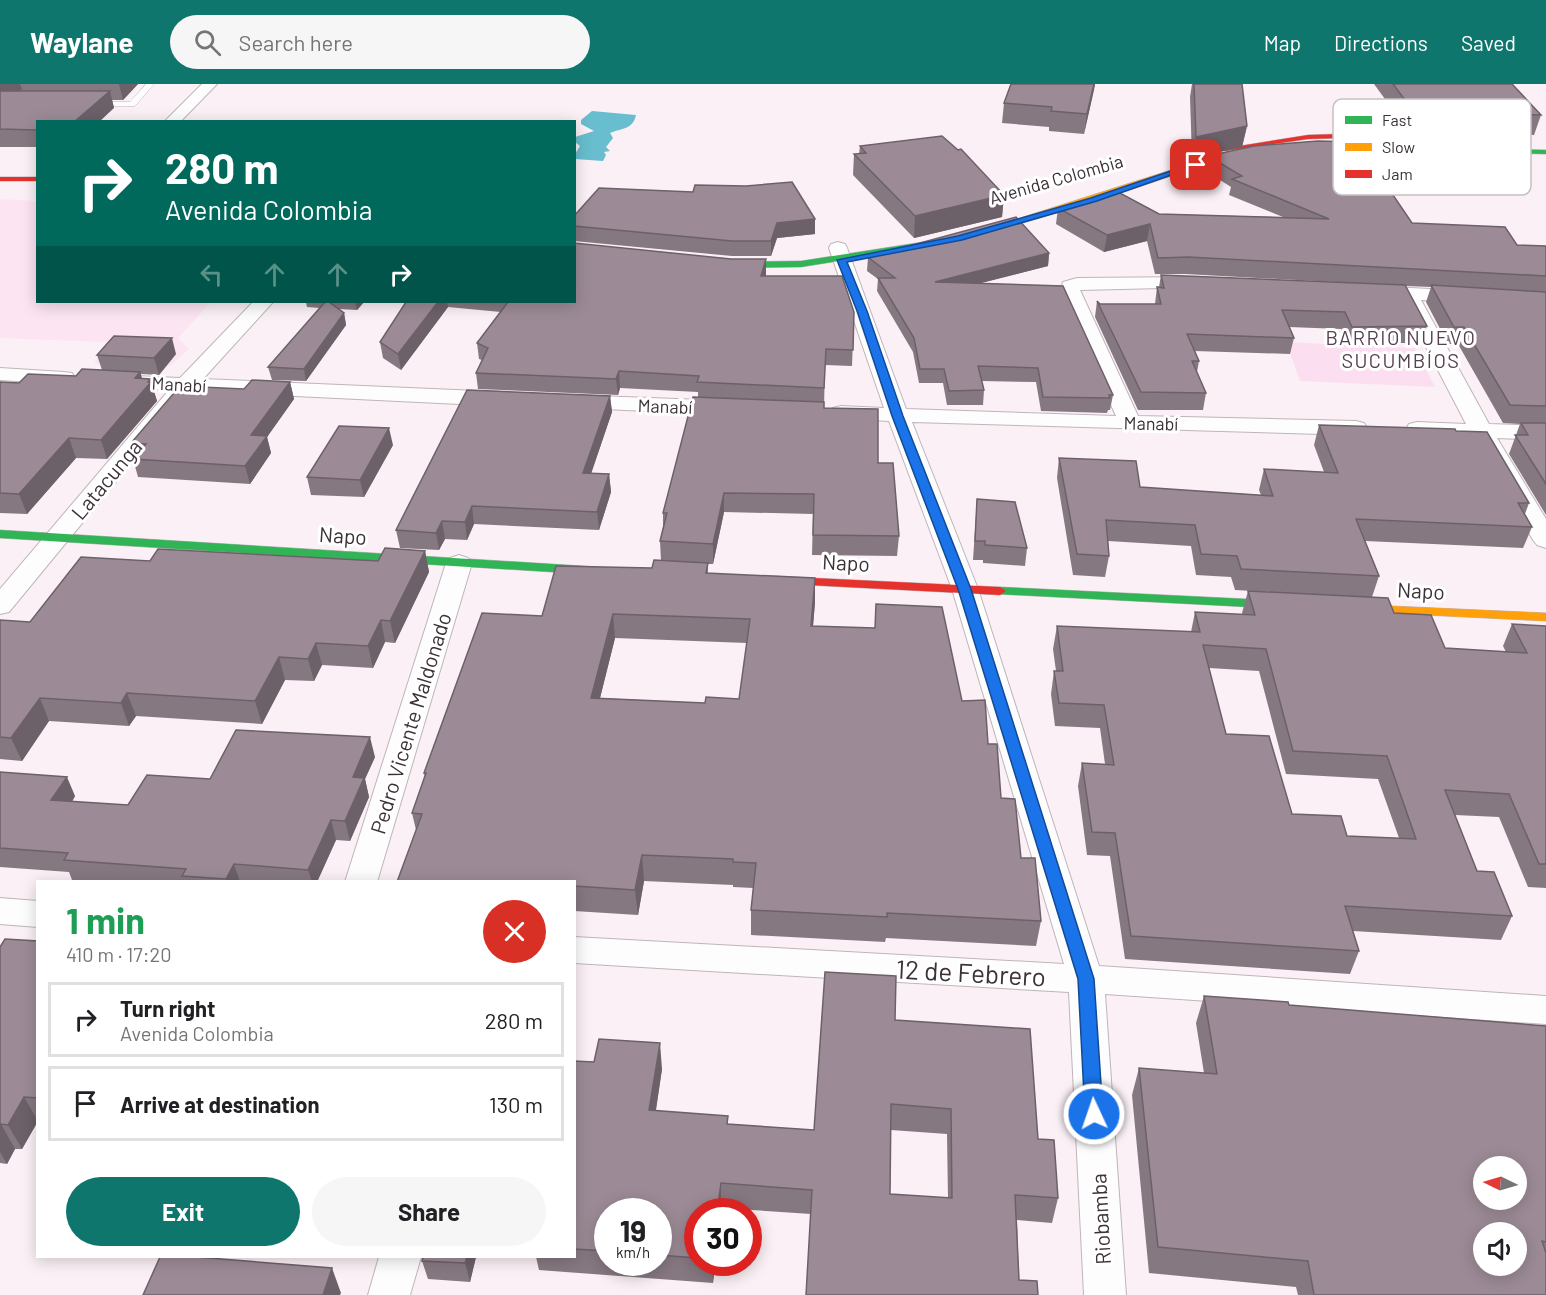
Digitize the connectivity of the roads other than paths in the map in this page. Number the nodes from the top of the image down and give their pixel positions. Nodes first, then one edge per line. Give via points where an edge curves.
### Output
1 (150, 84) edge
2 (210, 84) edge
3 (88, 104) edge
4 (173, 120) edge
5 (1333, 136) edge
6 (1531, 140) edge
7 (1546, 140) edge
8 (1333, 148) edge
9 (1531, 152) edge
10 (1546, 152) edge
11 (0, 179) edge
12 (36, 179) edge
13 (16, 180) junction
14 (36, 187) edge
15 (969, 223) edge
16 (935, 231) edge
17 (759, 251) edge
18 (840, 254) junction
19 (711, 264) edge
20 (1220, 284) edge
21 (1350, 290) edge
22 (1408, 293) junction
23 (1546, 301) edge
24 (261, 303) edge
25 (0, 374) edge
26 (184, 385) junction
27 (517, 399) edge
28 (553, 401) edge
29 (755, 410) edge
30 (814, 412) edge
31 (898, 416) junction
32 (1130, 423) junction
33 (1376, 428) edge
34 (1399, 429) edge
35 (1481, 430) junction
36 (1546, 433) edge
37 (0, 534) edge
38 (57, 538) junction
39 (1546, 540) edge
40 (459, 564) junction
41 (612, 571) edge
42 (753, 579) edge
43 (965, 589) junction
44 (0, 606) edge
45 (1309, 606) edge
46 (1332, 607) edge
47 (1546, 617) edge
48 (362, 880) edge
49 (0, 911) edge
50 (36, 914) edge
51 (576, 950) edge
52 (1086, 979) junction
53 (1546, 1010) edge
54 (400, 1258) edge
55 (389, 1295) edge
56 (1105, 1295) edge

1 - 3 lane via 132,104
2 - 4 street
5 - 15 main road, Avenida Colombia via 1213,151
6 - 7 main road, Avenida Colombia
8 - 18 main road, Avenida Colombia via 1251,153 1196,165 953,239
9 - 10 main road, Avenida Colombia
11 - 13 main road
12 - 13 main road
13 - 14 main road
16 - 18 main road, Avenida Colombia
17 - 18 main road, Avenida Colombia
18 - 19 main road, Avenida Colombia via 793,265
18 - 31 street, Riobamba
20 - 32 street via 1070,286
21 - 22 street
22 - 23 street
22 - 35 street
24 - 26 street, Latacunga
25 - 26 street, Manabí
26 - 27 street, Manabí
26 - 38 street, Latacunga
28 - 29 street, Manabí
30 - 31 street, Manabí
31 - 32 street, Manabí
31 - 43 street, Riobamba
32 - 33 street, Manabí
34 - 35 street
35 - 36 street
35 - 39 street
37 - 38 main road, Napo
38 - 40 main road, Napo
38 - 44 street, Latacunga
40 - 41 main road, Napo
40 - 48 street, Pedro Vicente Maldonado
42 - 43 main road, Napo
43 - 45 main road, Napo
43 - 52 street, Riobamba
46 - 47 main road, Napo
49 - 50 street
51 - 52 street, 12 de Febrero
52 - 53 street, 12 de Febrero
52 - 56 street, Riobamba
54 - 55 street

